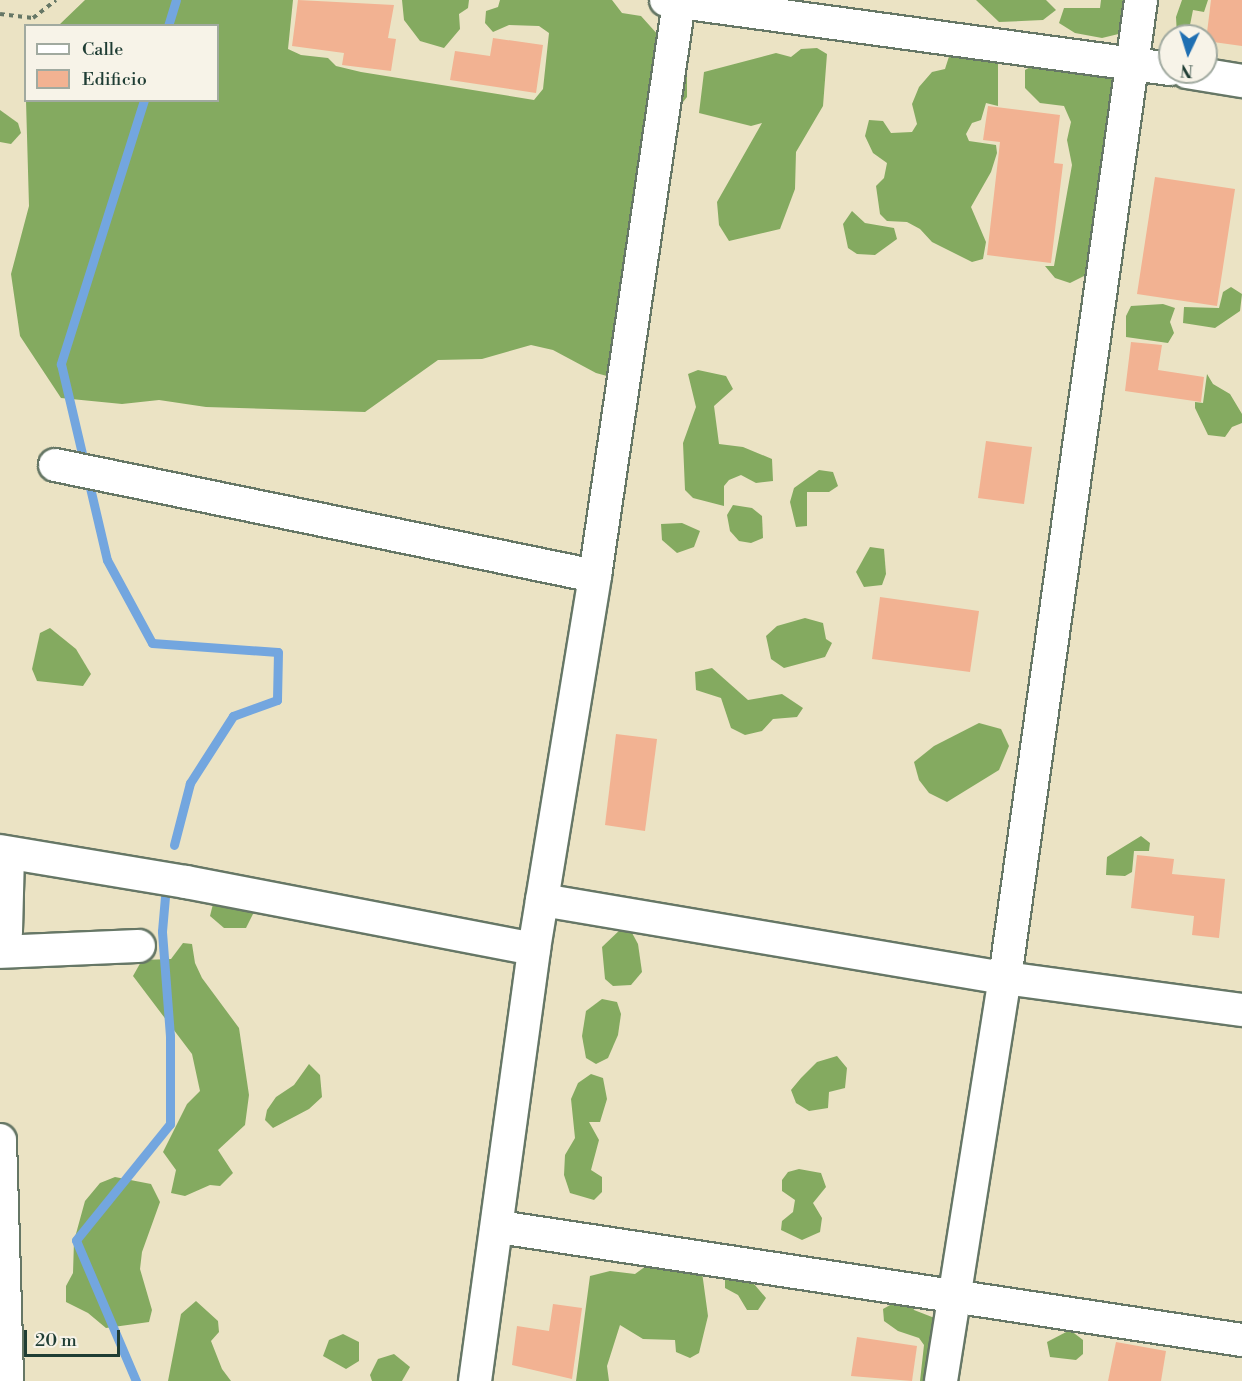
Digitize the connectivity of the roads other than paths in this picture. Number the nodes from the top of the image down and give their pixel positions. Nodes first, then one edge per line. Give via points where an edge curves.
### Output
1 (1141, 0) edge
2 (672, 1) edge
3 (1131, 63) junction
4 (1158, 67) edge
5 (1218, 77) edge
6 (1242, 81) edge
7 (55, 465) dead end
8 (595, 576) junction
9 (4, 852) edge
10 (542, 900) junction
11 (0, 938) edge
12 (139, 946) dead end
13 (534, 949) junction
14 (0, 952) edge
15 (1005, 978) junction
16 (1242, 1010) edge
17 (0, 1140) edge
18 (1, 1189) edge
19 (499, 1227) junction
20 (955, 1295) junction
21 (1242, 1340) edge
22 (7, 1381) edge
23 (475, 1381) edge
24 (941, 1381) edge

1 - 3 street
2 - 3 street
2 - 8 street
3 - 4 street
3 - 15 street
5 - 6 street
7 - 8 street
8 - 10 street
9 - 11 street via 6,931
9 - 13 street via 143,874
10 - 13 street
10 - 15 street
12 - 14 street
13 - 19 street
15 - 16 street
15 - 20 street
17 - 18 street
18 - 22 street
19 - 20 street
19 - 23 street
20 - 21 street
20 - 24 street

